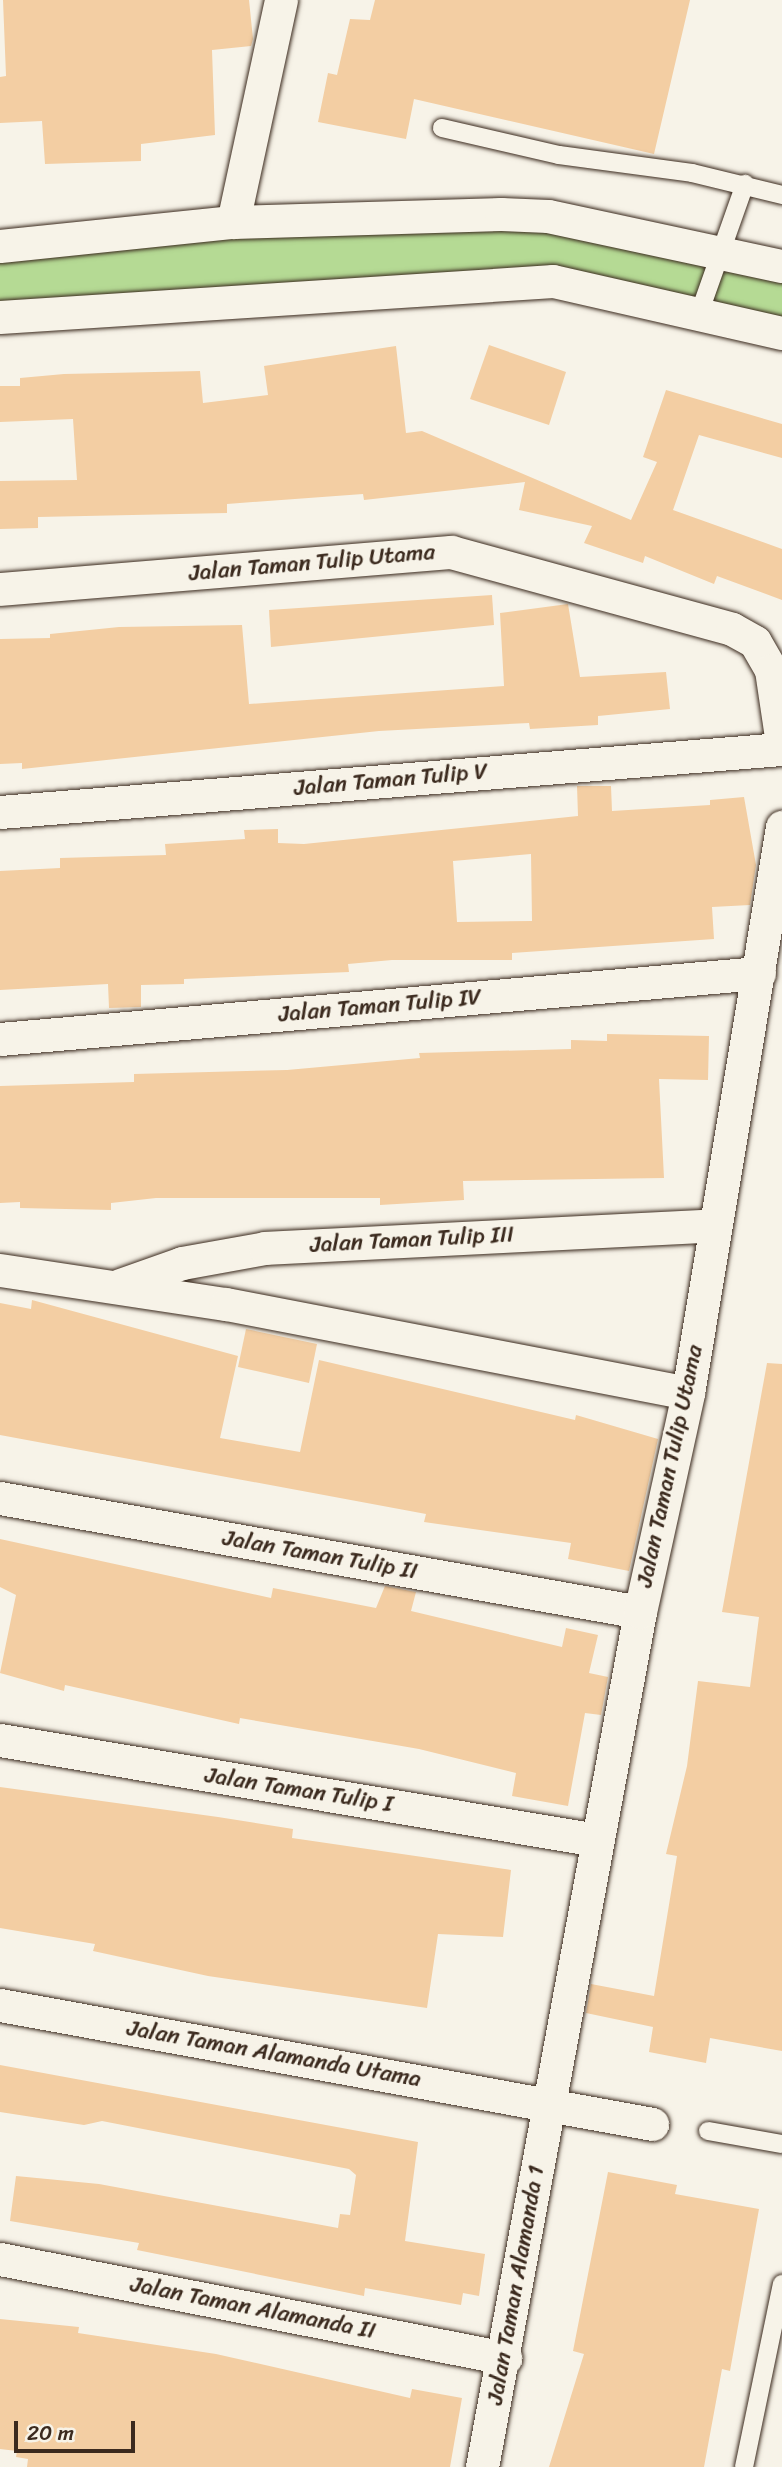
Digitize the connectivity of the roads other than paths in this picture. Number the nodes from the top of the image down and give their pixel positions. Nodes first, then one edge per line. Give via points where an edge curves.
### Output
1 (281, 0) edge
2 (442, 128) dead end
3 (745, 184) junction
4 (782, 195) edge
5 (233, 222) junction
6 (0, 246) edge
7 (722, 251) junction
8 (782, 266) edge
9 (700, 311) junction
10 (0, 317) edge
11 (782, 333) edge
12 (0, 589) edge
13 (782, 746) edge
14 (0, 812) edge
15 (782, 827) edge
16 (759, 973) junction
17 (0, 1039) edge
18 (714, 1225) junction
19 (0, 1270) edge
20 (116, 1287) junction
21 (688, 1393) junction
22 (0, 1498) edge
23 (640, 1612) junction
24 (0, 1740) edge
25 (597, 1840) junction
26 (0, 2005) edge
27 (548, 2103) junction
28 (652, 2124) dead end
29 (708, 2131) dead end
30 (782, 2144) edge
31 (0, 2259) edge
32 (782, 2284) edge
33 (505, 2358) junction
34 (482, 2467) edge
35 (744, 2467) edge

1 - 5 street
2 - 3 lane via 559,155
3 - 4 lane
3 - 7 lane
5 - 6 street
5 - 7 street via 548,216
7 - 8 street
7 - 9 lane
9 - 10 street via 553,281
9 - 11 street
12 - 13 street, Jalan Taman Tulip Utama via 451,552 732,629 755,642 771,670
13 - 14 street, Jalan Taman Tulip V
15 - 16 street, Jalan Taman Tulip Utama
16 - 17 street, Jalan Taman Tulip IV
16 - 18 street, Jalan Taman Tulip Utama
18 - 20 street, Jalan Taman Tulip III via 265,1248 182,1263
18 - 21 street, Jalan Taman Tulip Utama
19 - 20 street, Jalan Taman Tulip III
20 - 21 street, Jalan Taman Tulip III
21 - 23 street, Jalan Taman Tulip Utama
22 - 23 street, Jalan Taman Tulip II
23 - 25 street, Jalan Taman Tulip Utama
24 - 25 street, Jalan Taman Tulip I
25 - 27 street, Jalan Taman Tulip Utama
26 - 27 street, Jalan Taman Alamanda Utama
27 - 28 street, Jalan Taman Alamanda Utama
27 - 33 street, Jalan Taman Alamanda 1
29 - 30 lane
31 - 33 street, Jalan Taman Alamanda II
32 - 35 lane
33 - 34 street, Jalan Taman Alamanda 1

